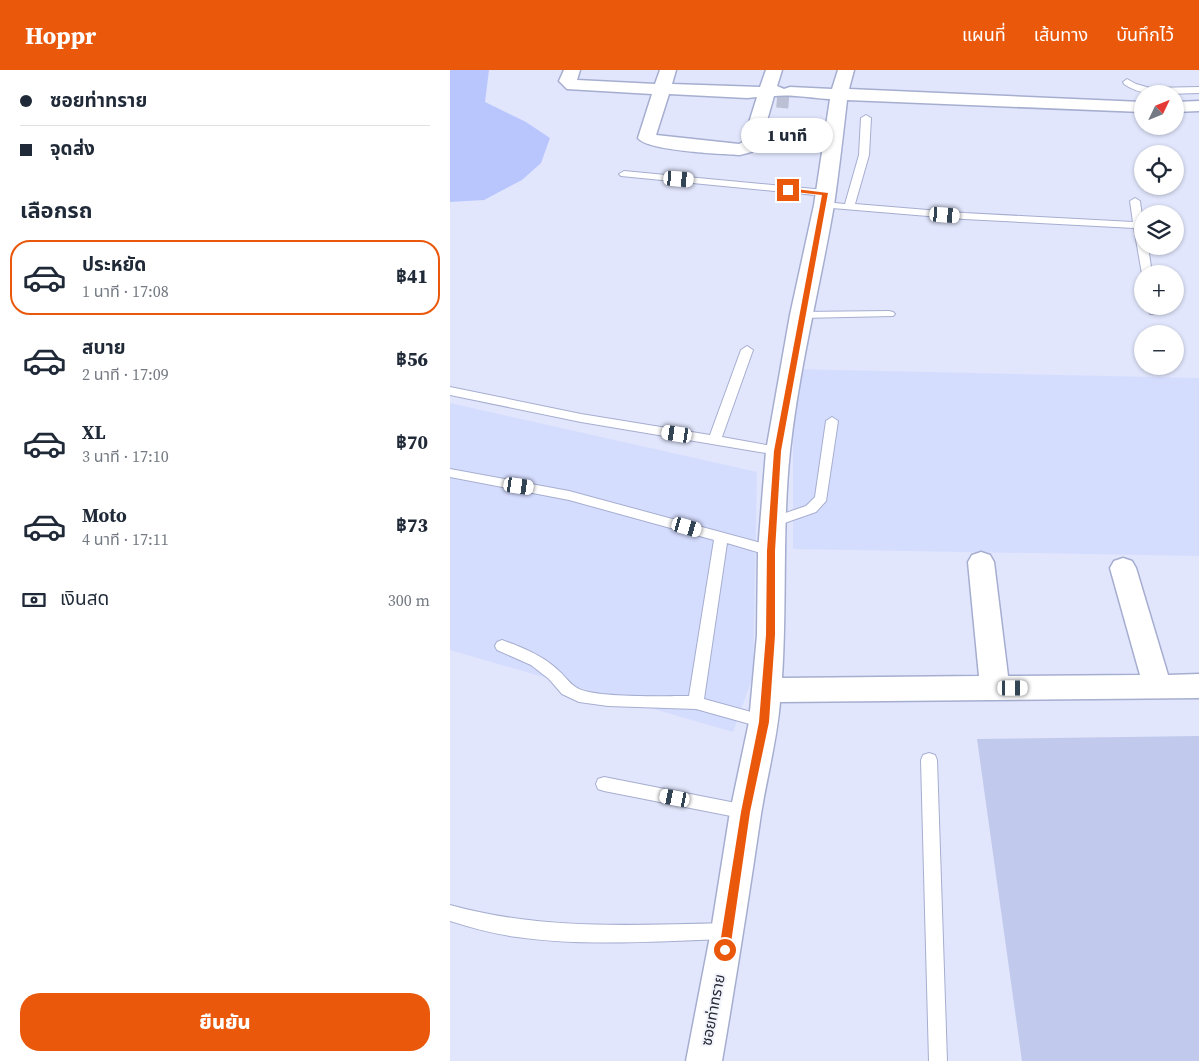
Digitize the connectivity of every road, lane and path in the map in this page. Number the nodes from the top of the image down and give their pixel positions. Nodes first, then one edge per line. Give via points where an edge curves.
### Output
1 (572, 70) edge
2 (668, 70) edge
3 (774, 70) edge
4 (1127, 82) dead end
5 (842, 88) edge
6 (662, 89) junction
7 (1199, 90) edge
8 (773, 94) junction
9 (1134, 106) edge
10 (1199, 106) edge
11 (1184, 107) edge
12 (866, 118) dead end
13 (624, 174) dead end
14 (1135, 201) dead end
15 (832, 202) junction
16 (1136, 205) edge
17 (1134, 225) edge
18 (889, 314) dead end
19 (801, 315) junction
20 (747, 350) dead end
21 (450, 391) edge
22 (832, 421) dead end
23 (715, 440) junction
24 (778, 451) junction
25 (450, 473) edge
26 (773, 522) junction
27 (721, 537) junction
28 (771, 551) junction
29 (981, 562) dead end
30 (1123, 568) dead end
31 (502, 646) dead end
32 (1157, 686) junction
33 (1199, 686) edge
34 (995, 688) junction
35 (766, 690) junction
36 (696, 703) junction
37 (764, 722) junction
38 (928, 760) dead end
39 (604, 784) dead end
40 (746, 812) junction
41 (450, 913) edge
42 (728, 931) junction
43 (704, 1061) edge
44 (938, 1061) edge

1 - 6 street via 567,80 573,85
2 - 6 street
3 - 8 street
4 - 7 lane via 1131,87 1144,91
5 - 8 street
5 - 9 street
5 - 15 street, ซอยท่าทราย
6 - 8 street
6 - 8 street via 646,135 648,138 657,142 740,150 751,145
10 - 11 street
12 - 15 lane via 864,155
13 - 15 lane
14 - 16 lane
15 - 17 lane via 964,216
15 - 19 street, ซอยท่าทราย
18 - 19 lane
19 - 24 street, ซอยท่าทราย
20 - 23 lane
21 - 23 lane via 581,418
22 - 26 lane via 821,498 811,509
23 - 24 lane
24 - 26 street, ซอยท่าทราย
25 - 27 lane via 548,491
26 - 28 street, ซอยท่าทราย
27 - 28 lane
27 - 36 lane
28 - 35 street, ซอยท่าทราย
29 - 34 street
30 - 32 street
31 - 36 lane via 536,661 567,690 579,696
32 - 33 street
32 - 34 street
34 - 35 street
35 - 37 street, ซอยท่าทราย
36 - 37 lane
37 - 40 street, ซอยท่าทราย
38 - 44 lane
39 - 40 lane
40 - 42 street, ซอยท่าทราย
41 - 42 lane via 553,933
42 - 43 street, ซอยท่าทราย

